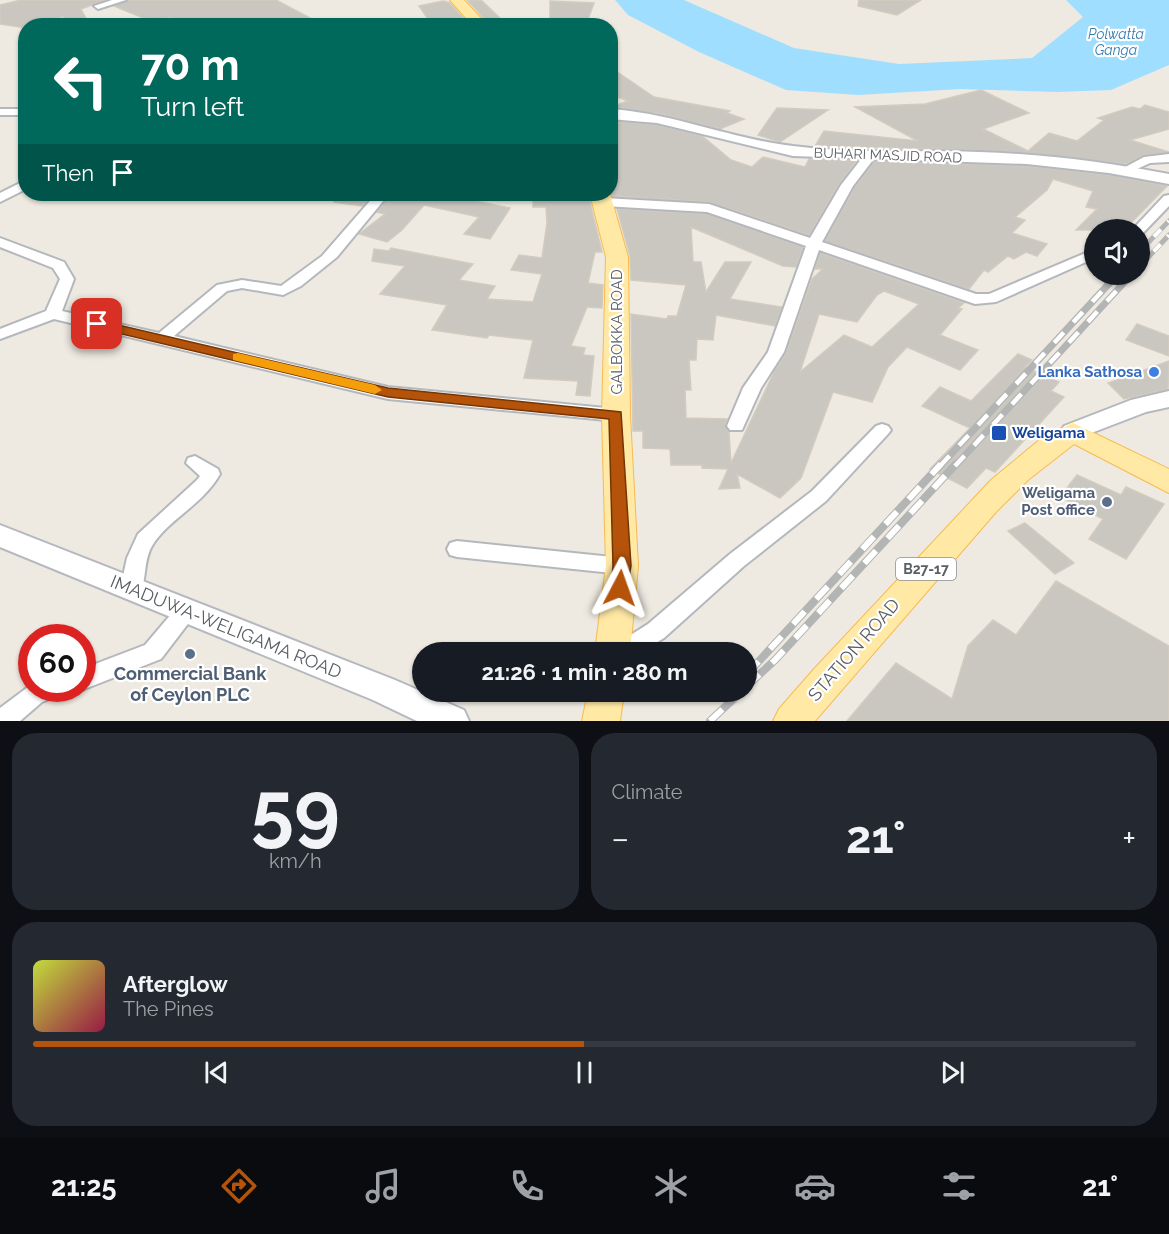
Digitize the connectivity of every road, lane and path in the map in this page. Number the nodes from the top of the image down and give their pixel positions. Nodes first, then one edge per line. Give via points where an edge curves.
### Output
1 (122, 0) edge
2 (457, 0) edge
3 (98, 6) dead end
4 (474, 18) edge
5 (0, 112) edge
6 (18, 112) edge
7 (618, 114) edge
8 (870, 156) junction
9 (1169, 158) edge
10 (1124, 171) junction
11 (1169, 179) edge
12 (18, 188) edge
13 (0, 198) edge
14 (618, 199) edge
15 (1169, 199) edge
16 (375, 201) edge
17 (603, 201) edge
18 (1149, 219) edge
19 (0, 242) edge
20 (814, 244) junction
21 (1084, 258) edge
22 (53, 314) junction
23 (0, 334) edge
24 (162, 338) junction
25 (1169, 399) edge
26 (616, 415) junction
27 (736, 426) dead end
28 (882, 430) dead end
29 (1073, 432) junction
30 (195, 463) dead end
31 (1169, 482) edge
32 (0, 536) edge
33 (457, 549) dead end
34 (622, 566) junction
35 (131, 590) junction
36 (186, 612) junction
37 (614, 642) edge
38 (639, 642) edge
39 (96, 674) edge
40 (25, 702) edge
41 (604, 702) edge
42 (3, 721) edge
43 (452, 721) edge
44 (601, 721) edge
45 (792, 721) edge

1 - 3 street
2 - 4 main road
5 - 6 street
7 - 8 main road, BUHARI MASJID ROAD via 646,116 785,150
8 - 10 main road, BUHARI MASJID ROAD via 1006,158
8 - 20 street via 847,185
9 - 10 street via 1148,160
10 - 11 main road, BUHARI MASJID ROAD
12 - 13 street
14 - 20 street via 709,208
15 - 18 street
16 - 24 street via 331,255 304,278 283,291 242,284 222,288
17 - 26 main road, GALBOKKA ROAD via 617,256
19 - 22 street via 59,265 67,279
20 - 21 street via 975,299 991,299
20 - 27 street via 776,352 752,388
22 - 23 street
22 - 24 street
24 - 26 street via 388,393
25 - 29 main road via 1139,406
26 - 34 main road, GALBOKKA ROAD
28 - 38 street via 819,496
29 - 31 main road
29 - 45 main road, STATION ROAD / B27-17 via 1034,456 1013,476
30 - 35 street via 211,474 201,491 144,541
32 - 35 main road, IMADUWA-WELIGAMA ROAD
33 - 34 street
34 - 37 main road, GALBOKKA ROAD
35 - 36 main road, IMADUWA-WELIGAMA ROAD
36 - 39 street via 153,652
36 - 43 main road, IMADUWA-WELIGAMA ROAD
40 - 42 street
41 - 44 main road

